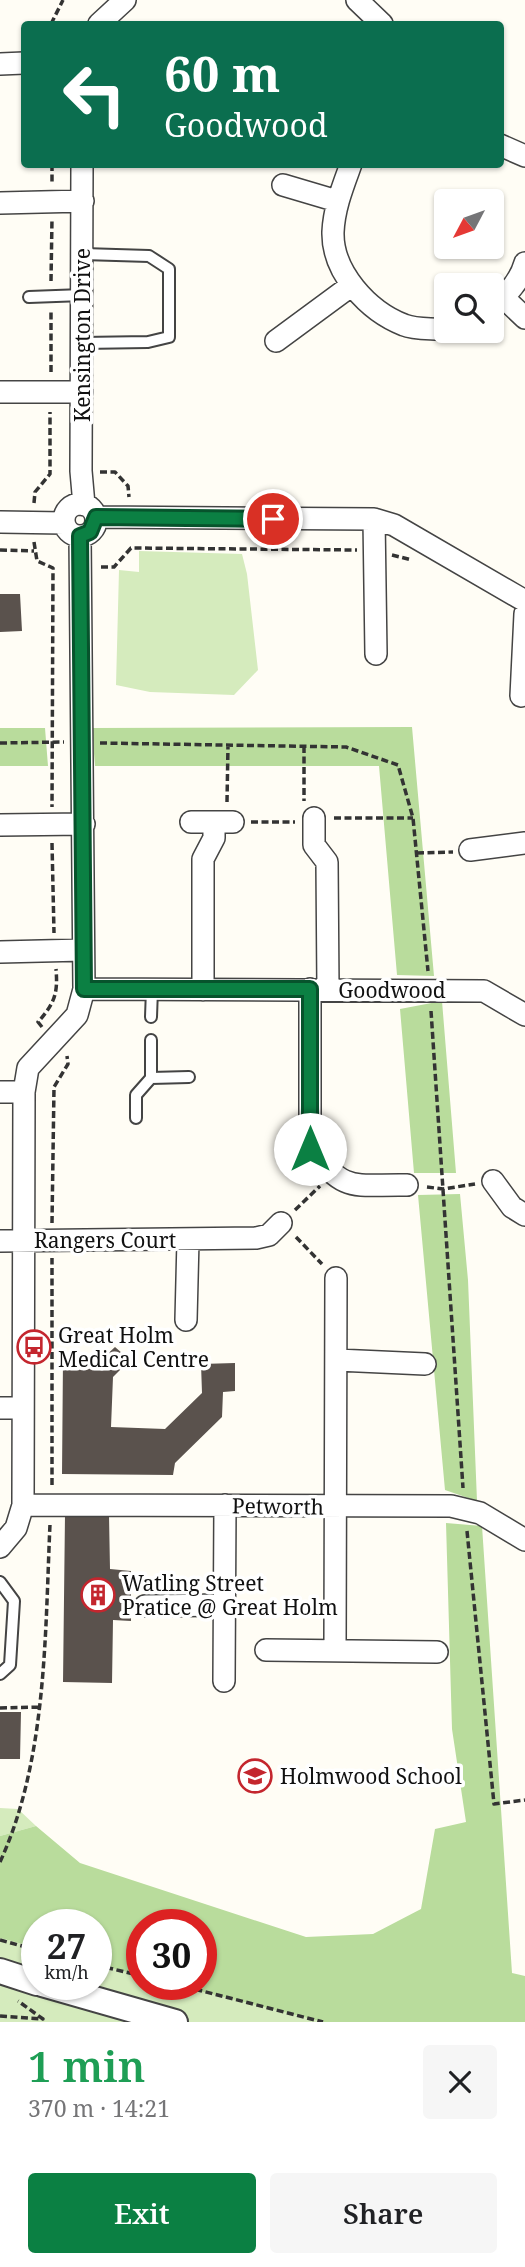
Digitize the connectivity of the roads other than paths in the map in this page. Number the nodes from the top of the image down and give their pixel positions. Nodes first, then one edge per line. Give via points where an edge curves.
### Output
1 (125, 0) edge
2 (357, 0) edge
3 (102, 21) edge
4 (379, 21) edge
5 (21, 63) edge
6 (0, 64) edge
7 (504, 147) edge
8 (525, 156) edge
9 (82, 168) edge
10 (349, 168) edge
11 (283, 185) dead end
12 (83, 201) junction
13 (337, 201) junction
14 (0, 203) edge
15 (83, 254) junction
16 (525, 263) edge
17 (352, 285) junction
18 (504, 294) edge
19 (83, 295) junction
20 (29, 297) dead end
21 (504, 306) edge
22 (525, 318) edge
23 (434, 329) edge
24 (276, 341) dead end
25 (82, 343) junction
26 (0, 391) edge
27 (82, 392) junction
28 (90, 511) junction
29 (374, 519) junction
30 (0, 522) edge
31 (72, 529) junction
32 (525, 601) edge
33 (525, 614) edge
34 (376, 654) dead end
35 (521, 696) dead end
36 (309, 819) road end
37 (191, 822) dead end
38 (84, 824) junction
39 (0, 825) edge
40 (525, 843) edge
41 (470, 850) road end
42 (83, 950) junction
43 (0, 952) edge
44 (84, 989) junction
45 (152, 989) junction
46 (203, 989) junction
47 (319, 990) junction
48 (525, 1014) edge
49 (151, 1017) dead end
50 (151, 1040) dead end
51 (189, 1077) dead end
52 (151, 1078) junction
53 (0, 1092) edge
54 (24, 1092) junction
55 (136, 1118) dead end
56 (493, 1181) road end
57 (407, 1185) road end
58 (525, 1215) edge
59 (281, 1223) road end
60 (22, 1240) junction
61 (188, 1240) junction
62 (0, 1241) edge
63 (336, 1278) road end
64 (186, 1320) dead end
65 (337, 1360) junction
66 (425, 1364) dead end
67 (0, 1408) edge
68 (23, 1408) junction
69 (23, 1505) junction
70 (225, 1505) junction
71 (336, 1507) junction
72 (525, 1540) edge
73 (0, 1547) edge
74 (0, 1582) edge
75 (224, 1605) junction
76 (145, 1606) dead end
77 (266, 1650) dead end
78 (335, 1650) junction
79 (437, 1652) dead end
80 (0, 1674) edge
81 (224, 1681) dead end
82 (0, 1971) edge
83 (21, 1978) edge
84 (98, 2000) edge
85 (175, 2022) edge

1 - 3 street
2 - 4 street
5 - 6 street
7 - 8 street
9 - 12 street, Kensington Drive
10 - 13 street
11 - 13 street
12 - 14 street
12 - 15 street, Kensington Drive
13 - 17 street via 333,234 339,263
15 - 19 street, Kensington Drive
15 - 25 lane via 149,256 169,270 169,337 148,342
16 - 18 street
17 - 23 street via 374,310 405,326
17 - 24 street
19 - 20 lane
19 - 25 street, Kensington Drive
21 - 22 street
25 - 27 street, Kensington Drive
26 - 27 street
27 - 28 street, Kensington Drive via 81,471
28 - 29 street via 131,519
28 - 31 street via 90,532
29 - 32 street via 394,525
29 - 34 street
30 - 31 street
31 - 38 street via 78,567
33 - 35 street
36 - 47 street via 314,845 327,862
37 - 46 street via 223,822 203,859
38 - 39 street
38 - 42 street
40 - 41 street
42 - 43 street
42 - 44 street
44 - 45 street, Goodwood
44 - 54 street via 77,1015 28,1068
45 - 46 street, Goodwood
45 - 49 lane
46 - 47 street, Goodwood
47 - 48 street, Goodwood via 484,991
47 - 57 street via 310,1149 331,1175 345,1184
50 - 52 lane
51 - 52 lane
52 - 55 lane via 136,1095
53 - 54 street
54 - 60 street
56 - 58 street via 512,1207
59 - 61 street, Rangers Court via 269,1235 256,1238
60 - 61 street, Rangers Court
60 - 62 street
60 - 68 street
61 - 64 street, Rangers Court
63 - 65 street
65 - 66 street
65 - 71 street
67 - 68 street
68 - 69 street
69 - 70 street, Petworth
69 - 73 street via 16,1528
70 - 71 street, Petworth
70 - 75 street
71 - 72 street, Petworth via 451,1506 480,1513
71 - 78 street
74 - 80 lane via 14,1601 10,1665
75 - 76 street
75 - 81 street
77 - 78 street
78 - 79 street
82 - 83 street
84 - 85 street

